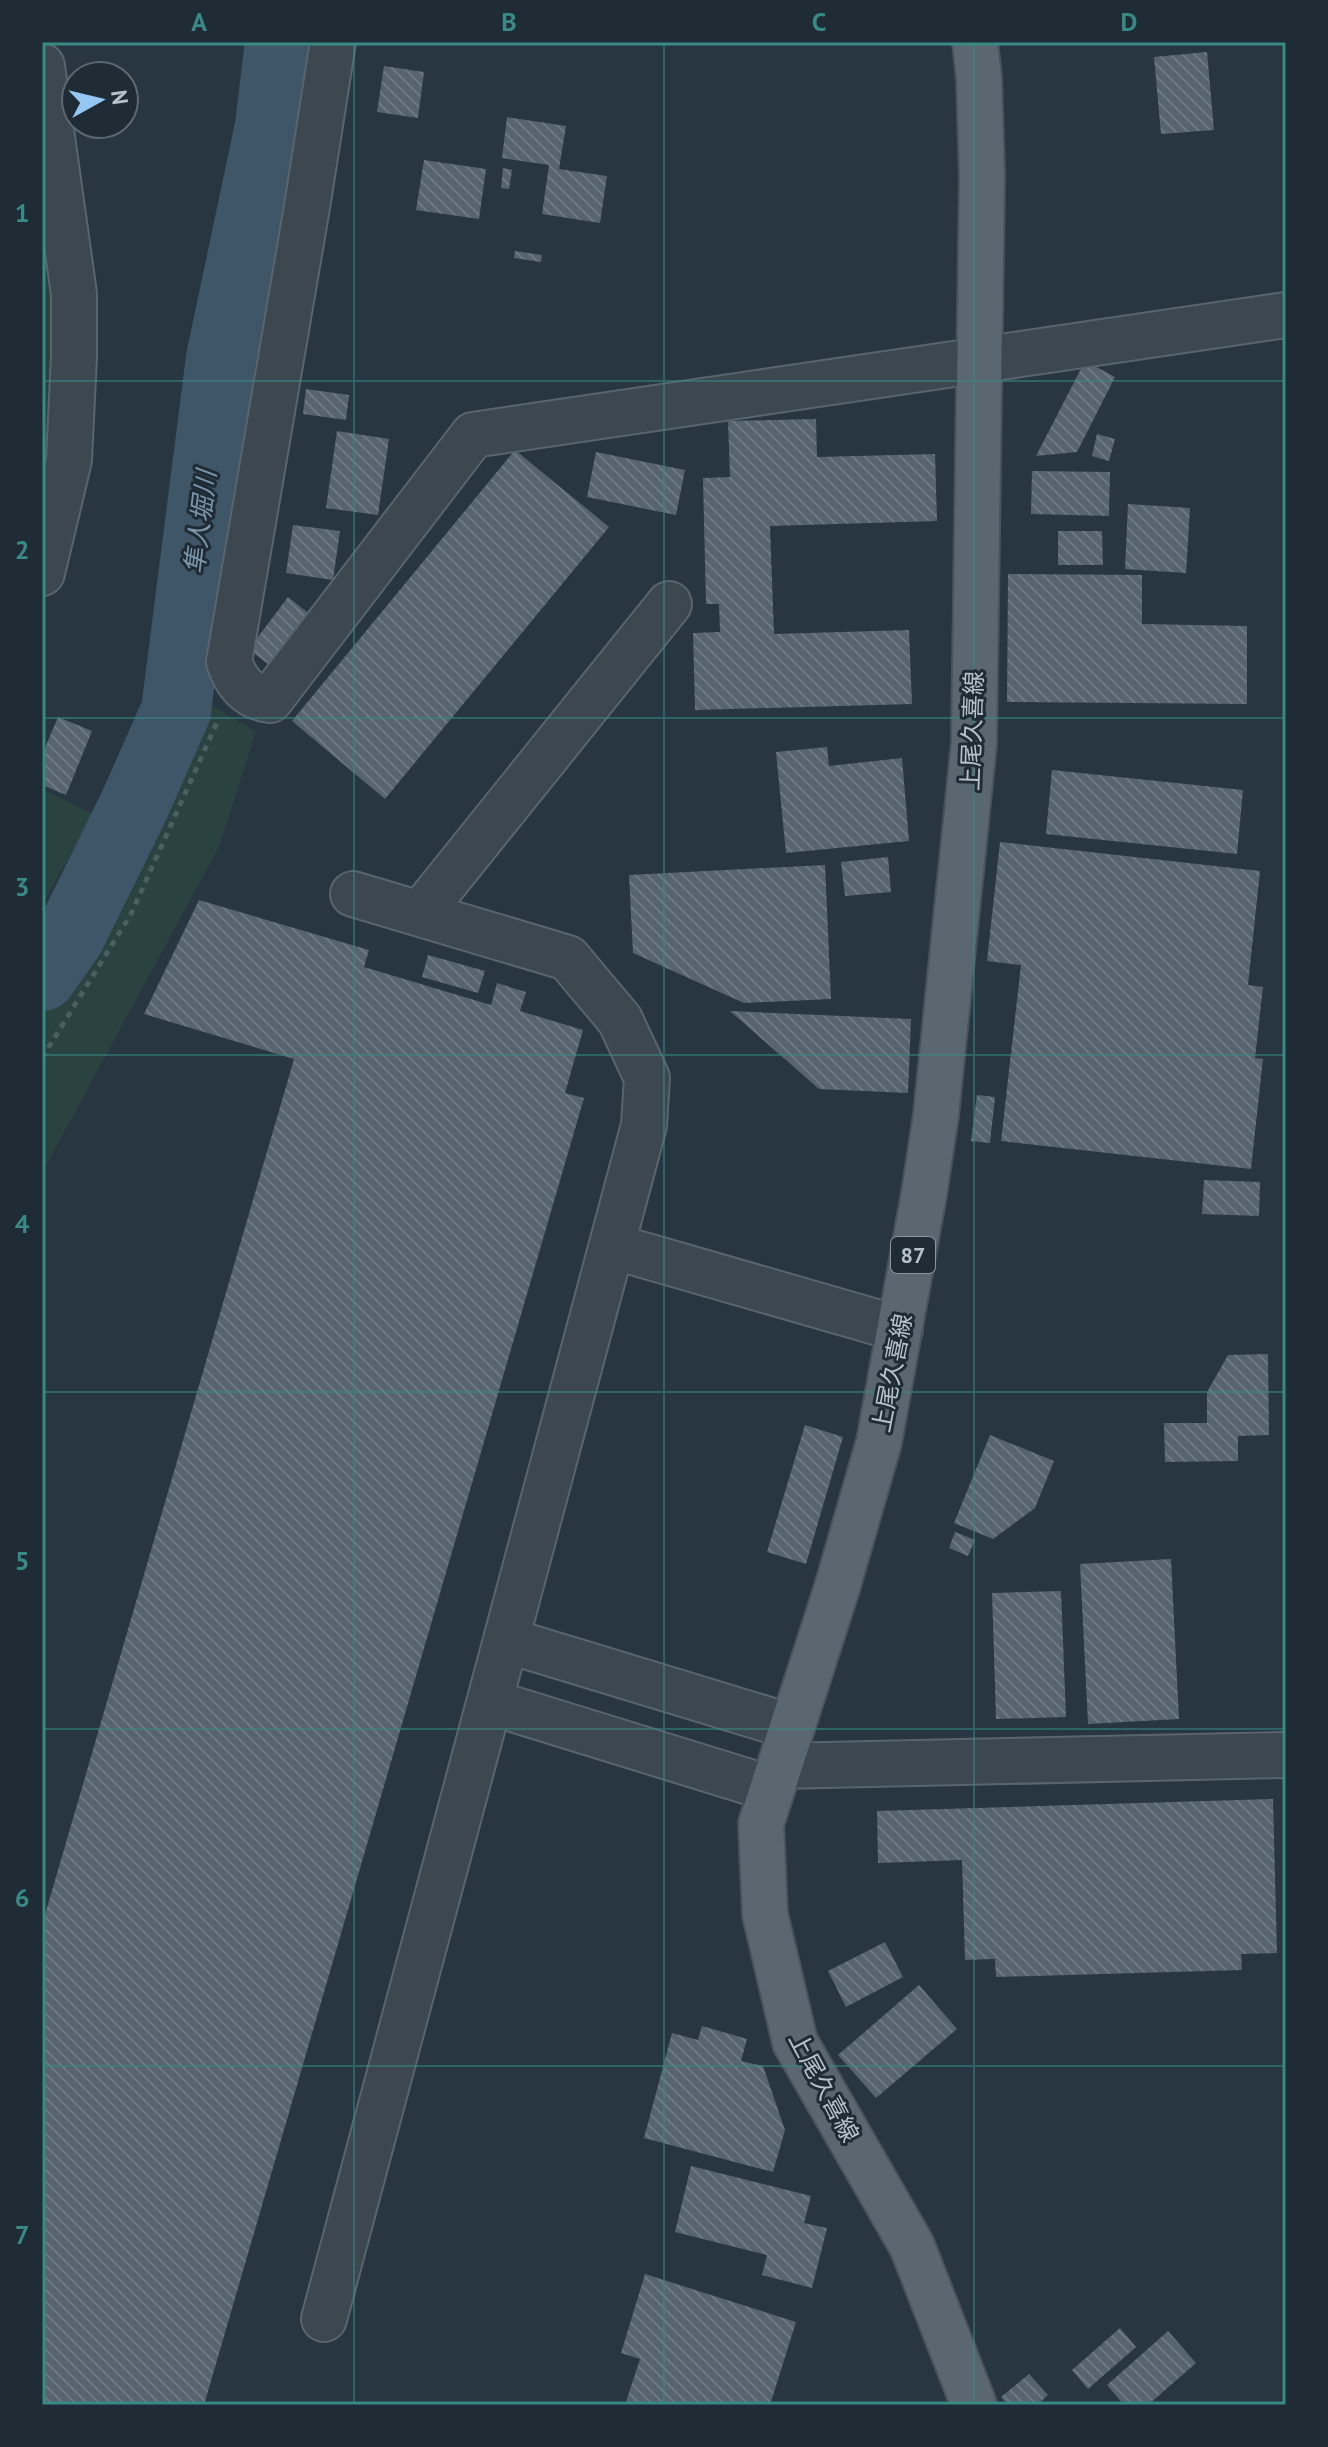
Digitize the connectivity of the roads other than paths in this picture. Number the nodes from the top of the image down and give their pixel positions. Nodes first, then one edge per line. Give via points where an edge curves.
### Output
1 (333, 42) edge
2 (975, 42) edge
3 (42, 66) edge
4 (1286, 315) edge
5 (980, 358) junction
6 (42, 573) edge
7 (669, 604) dead end
8 (353, 894) dead end
9 (420, 914) junction
10 (612, 1246) junction
11 (900, 1329) junction
12 (506, 1640) junction
13 (490, 1702) junction
14 (1286, 1755) edge
15 (781, 1761) junction
16 (324, 2319) dead end
17 (974, 2405) edge

1 - 5 street via 229,662 235,680 259,699 270,700 473,435
2 - 5 main road, 上尾久喜線 / 87 via 982,177
3 - 6 street via 74,294 69,460
4 - 5 street
5 - 11 main road, 上尾久喜線 / 87 via 973,758 936,1115
7 - 9 street
8 - 9 street
9 - 10 street via 568,958 620,1020 647,1078 644,1125
10 - 11 street
10 - 12 street
11 - 15 main road, 上尾久喜線 / 87 via 879,1442
12 - 13 street
12 - 15 street
13 - 15 street
13 - 16 street
14 - 15 street
15 - 17 main road, 上尾久喜線 / 87 via 761,1824 765,1914 795,2042 912,2246

